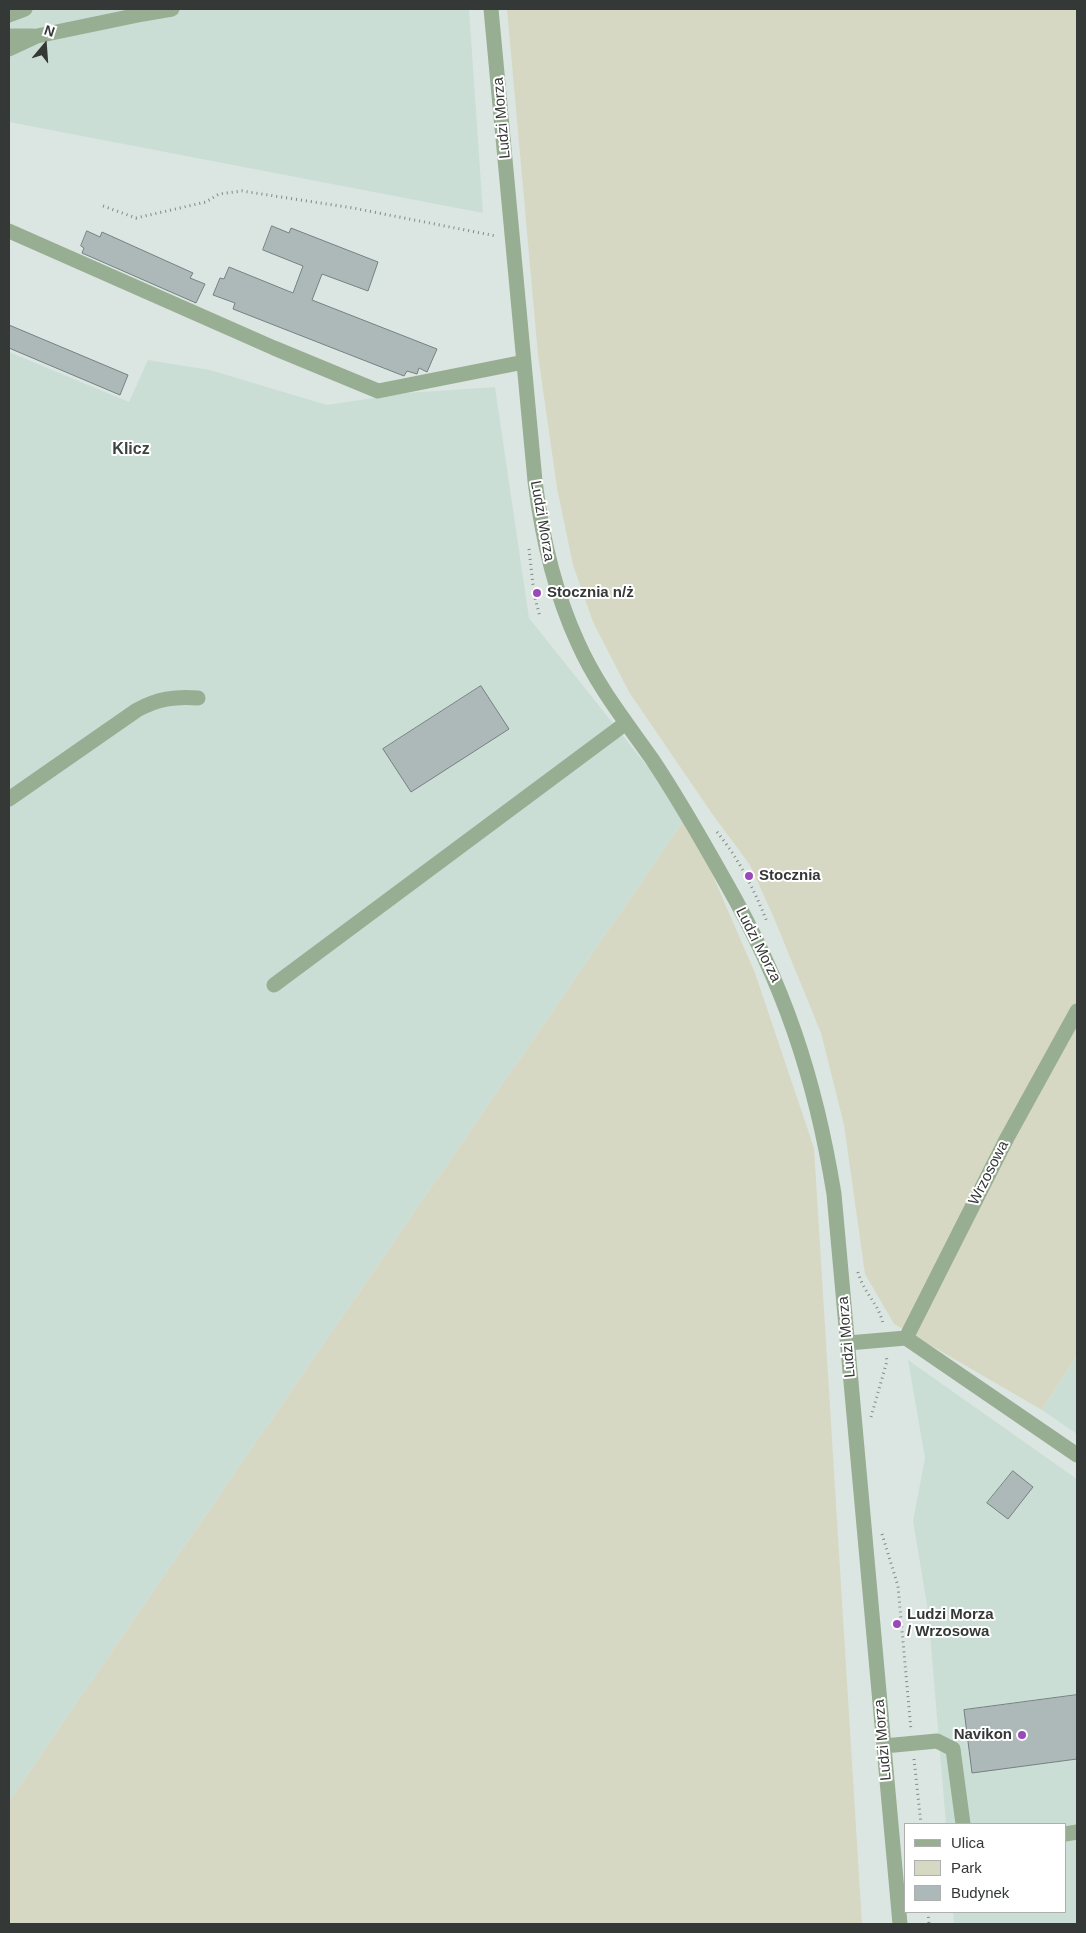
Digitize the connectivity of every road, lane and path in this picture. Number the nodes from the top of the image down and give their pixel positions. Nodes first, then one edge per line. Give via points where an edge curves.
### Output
1 (25, 9) edge
2 (128, 9) edge
3 (172, 9) edge
4 (491, 9) edge
5 (143, 14) junction
6 (9, 15) edge
7 (9, 36) edge
8 (37, 36) junction
9 (9, 49) edge
10 (103, 206) dead end
11 (9, 231) edge
12 (512, 238) junction
13 (524, 362) junction
14 (529, 546) dead end
15 (540, 617) dead end
16 (198, 698) dead end
17 (626, 723) junction
18 (9, 799) edge
19 (713, 827) dead end
20 (770, 930) dead end
21 (274, 985) dead end
22 (1077, 1011) edge
23 (856, 1264) dead end
24 (906, 1338) junction
25 (885, 1339) junction
26 (848, 1343) junction
27 (868, 1426) dead end
28 (1077, 1455) edge
29 (881, 1532) dead end
30 (913, 1743) junction
31 (884, 1746) junction
32 (921, 1823) edge
33 (964, 1823) edge
34 (900, 1859) edge
35 (900, 1924) edge

1 - 6 street
2 - 5 street
3 - 5 street
4 - 12 street, Ludzi Morza
5 - 8 street
7 - 8 street
8 - 9 street
10 - 12 path via 136,218 206,202 219,194 242,191
11 - 13 street via 378,391
12 - 13 street, Ludzi Morza
13 - 17 street, Ludzi Morza via 545,549 579,645 600,686
14 - 15 path
16 - 18 street via 178,696 152,702 137,710
17 - 21 street
17 - 26 street, Ludzi Morza via 675,796 726,883 772,971 800,1040 824,1133 834,1194
19 - 20 path via 732,850 754,889
22 - 24 street, Wrzosowa via 1007,1138
23 - 25 path via 860,1280 880,1312
24 - 25 street
24 - 28 street
25 - 26 street
25 - 27 path via 887,1361
26 - 31 street, Ludzi Morza
29 - 30 path via 898,1586
30 - 31 street
30 - 32 path
30 - 33 street via 937,1741 953,1749
31 - 34 street, Ludzi Morza
34 - 35 street, Ludzi Morza

